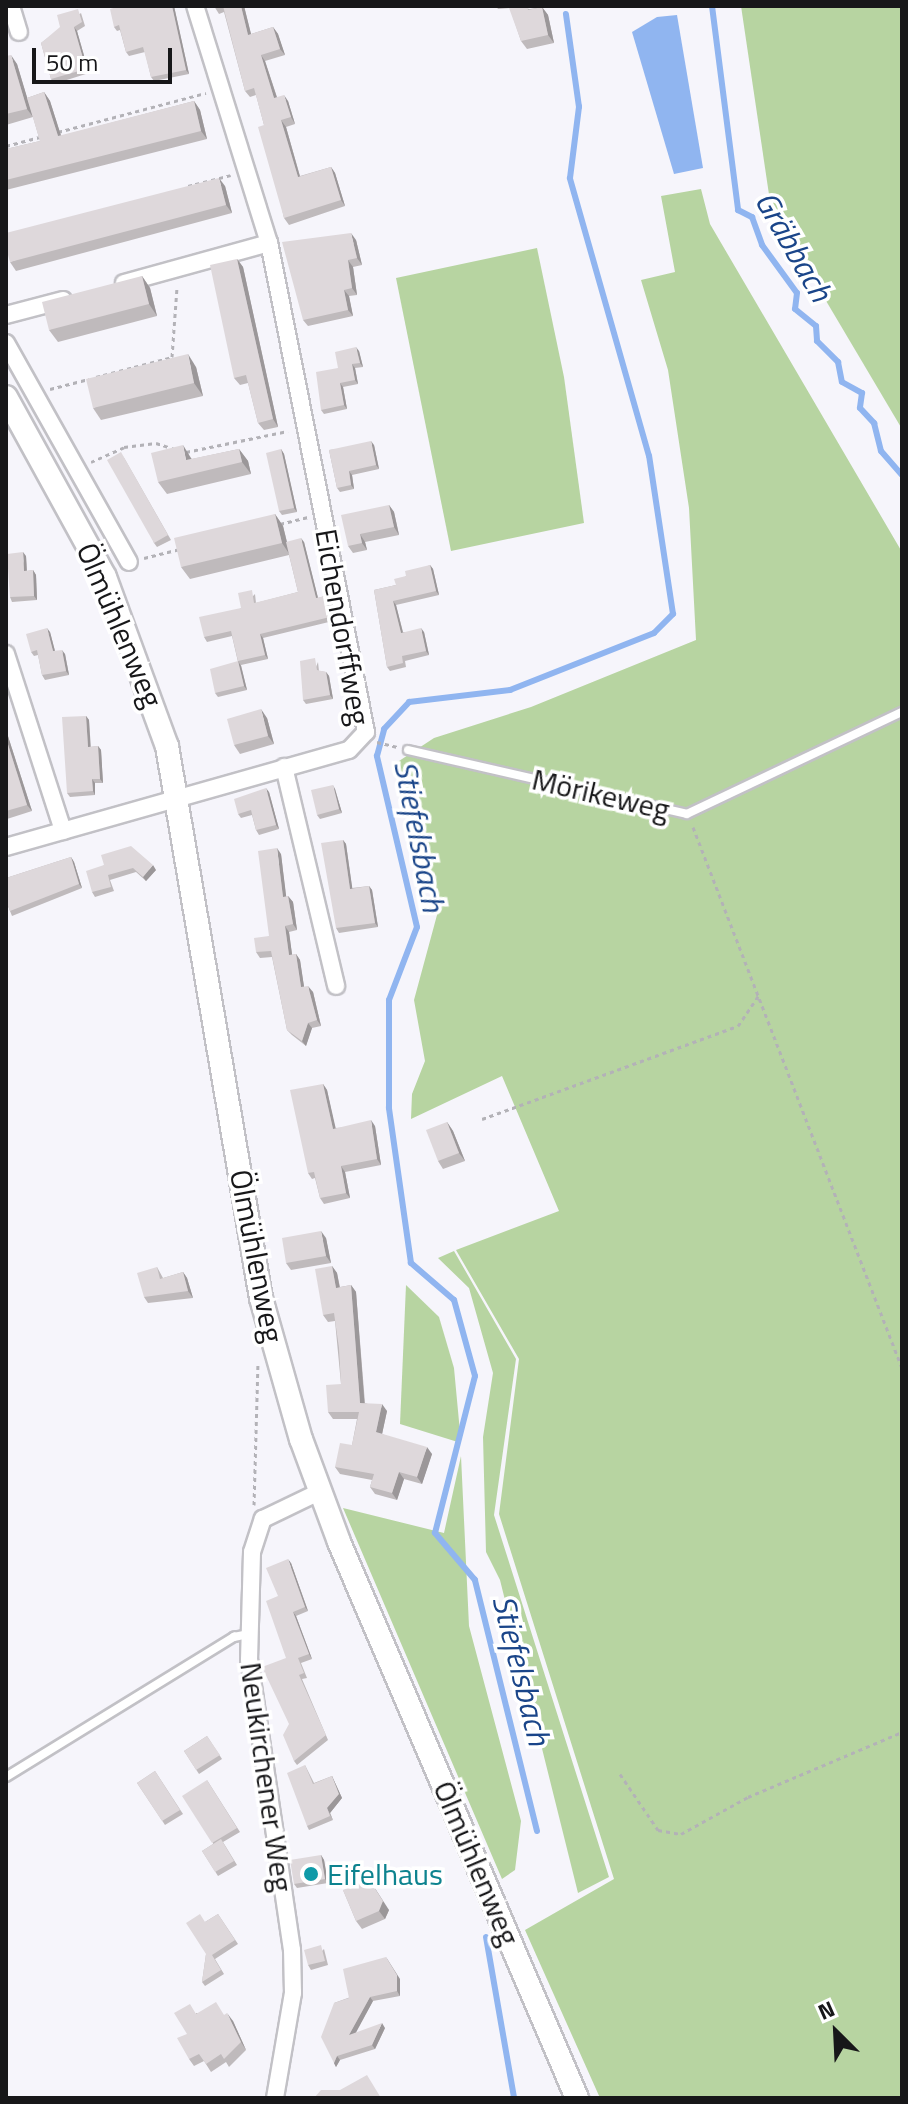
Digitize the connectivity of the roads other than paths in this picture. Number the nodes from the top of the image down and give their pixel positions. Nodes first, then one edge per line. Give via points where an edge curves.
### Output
1 (11, 6) edge
2 (195, 6) edge
3 (19, 32) dead end
4 (269, 243) junction
5 (6, 315) edge
6 (6, 343) edge
7 (6, 397) edge
8 (129, 562) road end
9 (6, 654) edge
10 (902, 712) edge
11 (408, 750) road end
12 (284, 767) junction
13 (179, 795) junction
14 (63, 831) junction
15 (6, 847) edge
16 (336, 986) dead end
17 (319, 1492) junction
18 (248, 1634) junction
19 (6, 1777) edge
20 (275, 2098) edge
21 (577, 2098) edge

1 - 3 street
2 - 4 street, Eichendorffweg
4 - 5 street
4 - 12 street, Eichendorffweg via 369,742
6 - 8 street
7 - 13 main road, Ölmühlenweg via 105,577 158,714
9 - 14 street
10 - 11 lane, Mörikeweg via 687,814
12 - 13 street
12 - 16 street
13 - 14 street
13 - 17 main road, Ölmühlenweg via 255,1259 276,1355
14 - 15 street
17 - 18 street, Neukirchener Weg via 263,1519 252,1552
17 - 21 main road, Ölmühlenweg
18 - 19 lane via 234,1637
18 - 20 street, Neukirchener Weg via 254,1709 292,1950 293,1993

